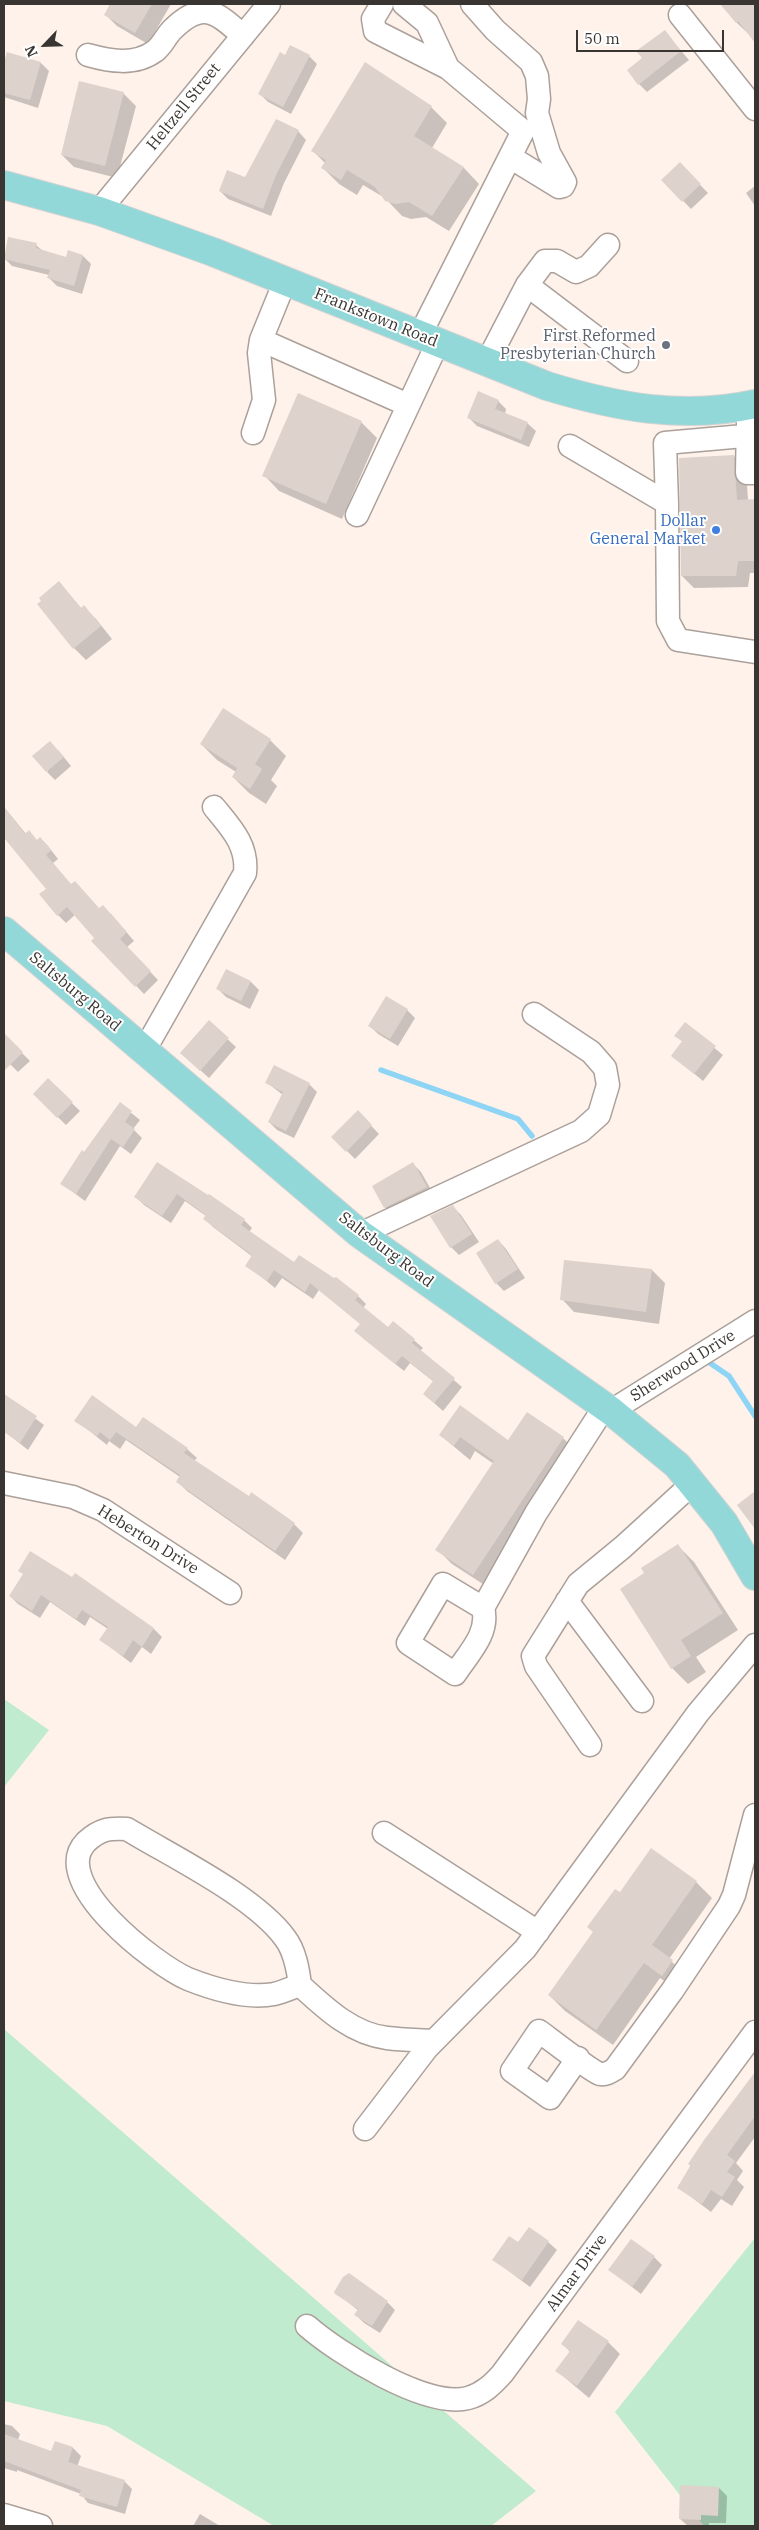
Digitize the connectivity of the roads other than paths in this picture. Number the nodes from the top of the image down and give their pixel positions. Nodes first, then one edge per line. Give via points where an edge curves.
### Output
1 (269, 4) edge
2 (382, 4) edge
3 (404, 4) edge
4 (472, 4) edge
5 (680, 15) dead end
6 (243, 36) junction
7 (88, 55) dead end
8 (448, 68) junction
9 (755, 109) edge
10 (537, 113) junction
11 (523, 130) junction
12 (510, 157) junction
13 (4, 185) edge
14 (99, 211) junction
15 (608, 245) dead end
16 (285, 281) junction
17 (527, 285) junction
18 (429, 339) junction
19 (261, 340) junction
20 (627, 361) dead end
21 (487, 362) junction
22 (408, 404) junction
23 (752, 405) edge
24 (691, 412) junction
25 (253, 434) dead end
26 (752, 436) edge
27 (693, 441) junction
28 (570, 446) dead end
29 (755, 473) edge
30 (667, 503) junction
31 (357, 515) dead end
32 (755, 652) edge
33 (214, 807) dead end
34 (4, 931) edge
35 (534, 1014) dead end
36 (144, 1051) junction
37 (360, 1234) junction
38 (755, 1321) edge
39 (608, 1409) junction
40 (4, 1483) edge
41 (692, 1484) junction
42 (755, 1576) edge
43 (230, 1593) dead end
44 (567, 1601) junction
45 (482, 1608) dead end
46 (755, 1645) edge
47 (642, 1701) dead end
48 (590, 1745) dead end
49 (755, 1815) edge
50 (384, 1833) dead end
51 (538, 1932) junction
52 (300, 1985) junction
53 (755, 2032) edge
54 (434, 2040) junction
55 (578, 2058) dead end
56 (365, 2129) dead end
57 (307, 2326) dead end
58 (4, 2515) edge
59 (41, 2526) edge

1 - 6 street, Heltzell Street
2 - 8 street via 373,18 375,31
3 - 8 street via 427,23
4 - 10 street via 531,62 537,76
5 - 9 street
6 - 7 street via 220,15 203,11 187,16 156,50 136,60 110,61
6 - 14 street, Heltzell Street
8 - 11 street
10 - 11 street
10 - 12 street via 549,153 565,182 564,186 558,187
11 - 12 street
12 - 18 street
13 - 14 main road, Frankstown Road
14 - 16 main road, Frankstown Road
15 - 17 street via 589,266 576,272 557,261 545,260
16 - 18 main road, Frankstown Road
16 - 19 street
17 - 20 street
17 - 21 street
18 - 21 main road, Frankstown Road
18 - 22 street
19 - 22 street
19 - 25 street via 258,353 264,400
21 - 24 main road, Frankstown Road via 581,396 654,411
22 - 31 street
23 - 24 main road, Frankstown Road
23 - 26 street
24 - 27 street
26 - 27 street
26 - 29 street via 747,473
27 - 30 street via 665,443
28 - 30 street
30 - 32 street via 668,621 678,640
33 - 36 street via 240,839 246,860 245,873
34 - 36 main road, Saltsburg Road
35 - 37 street via 591,1052 605,1068 608,1085 599,1115 581,1131
36 - 37 main road, Saltsburg Road
37 - 39 main road, Saltsburg Road
38 - 39 street, Sherwood Drive
39 - 41 main road, Saltsburg Road via 677,1465
39 - 45 street via 536,1513
40 - 43 street, Heberton Drive via 73,1497 104,1510
41 - 42 main road, Saltsburg Road via 724,1523
41 - 44 street via 578,1584
44 - 47 street
44 - 48 street via 534,1656 536,1666
46 - 51 street via 698,1713
49 - 55 street via 729,1906 672,1991 607,2074 599,2074
50 - 51 street
51 - 54 street
52 - 52 street via 298,1965 286,1940 270,1920 237,1896 127,1828 107,1828 96,1833 84,1845 78,1863 84,1884 99,1908 141,1950 188,1978 238,1993 274,1994
52 - 54 street via 353,2027 385,2038
53 - 57 street, Almar Drive via 492,2384 480,2394 466,2398 427,2395 412,2390 346,2355
54 - 56 street
58 - 59 street

